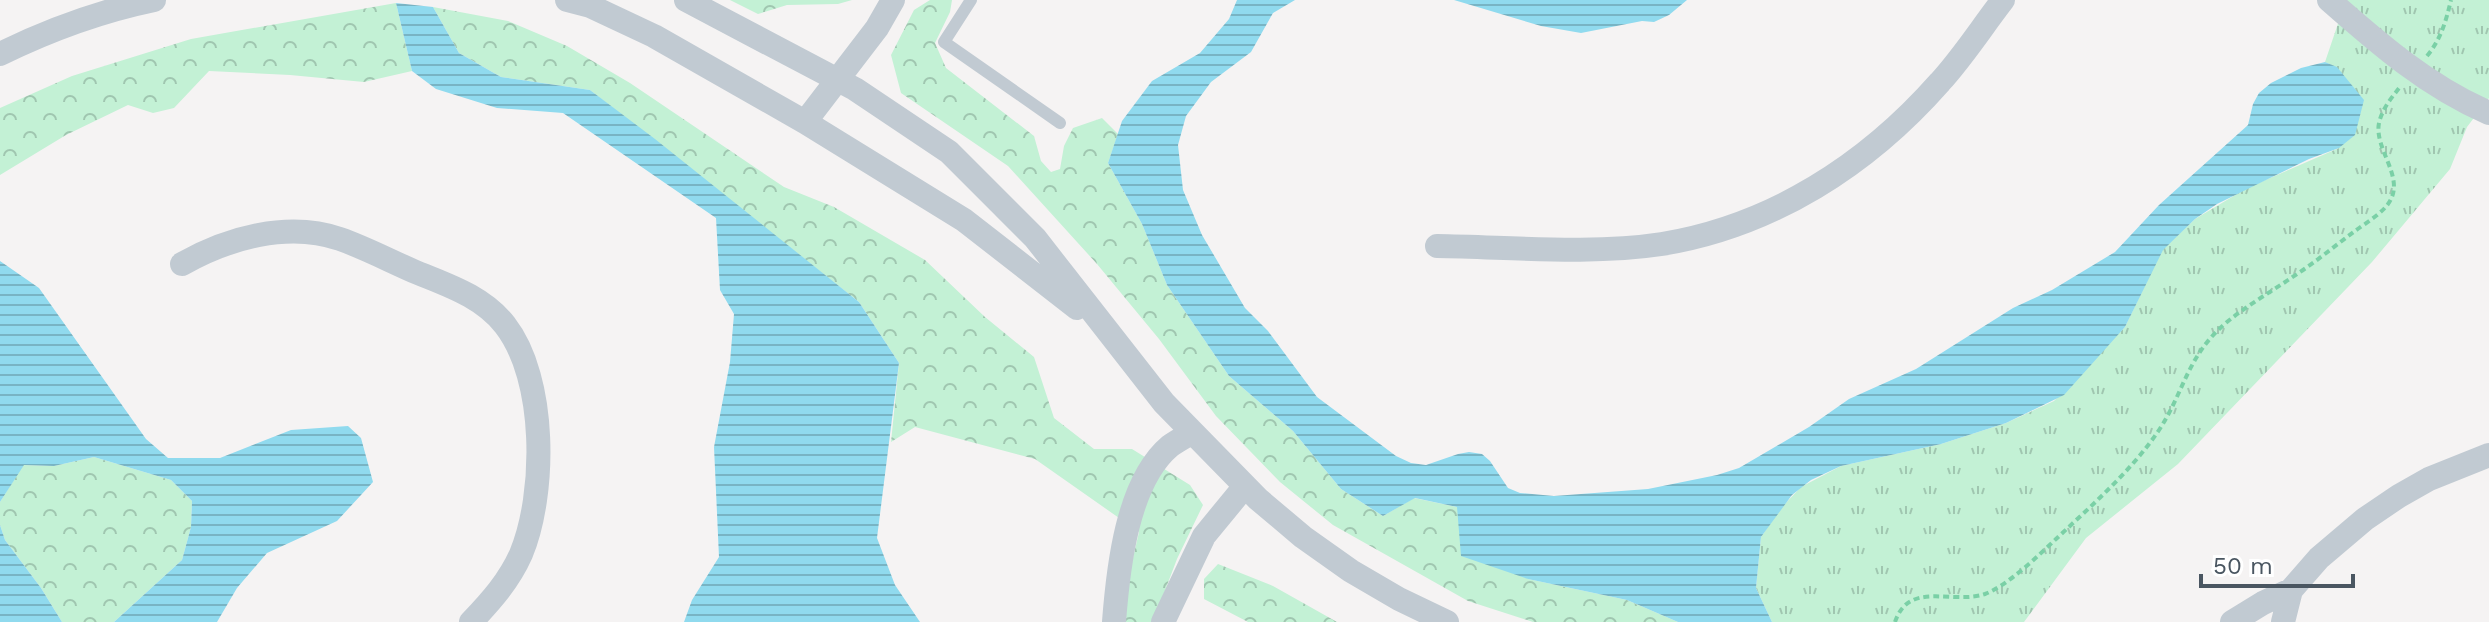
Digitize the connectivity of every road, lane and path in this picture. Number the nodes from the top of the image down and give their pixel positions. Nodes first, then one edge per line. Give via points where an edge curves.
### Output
1 (154, 0) edge
2 (567, 0) edge
3 (686, 0) edge
4 (893, 0) edge
5 (971, 0) edge
6 (2003, 0) edge
7 (2329, 0) edge
8 (2451, 0) edge
9 (119, 4) edge
10 (0, 54) edge
11 (2413, 70) junction
12 (837, 81) junction
13 (2489, 113) edge
14 (805, 122) junction
15 (1060, 123) dead end
16 (1437, 246) dead end
17 (182, 264) dead end
18 (1109, 334) junction
19 (1192, 432) junction
20 (2489, 455) edge
21 (1245, 486) junction
22 (2291, 590) junction
23 (471, 622) edge
24 (1114, 622) edge
25 (1163, 622) edge
26 (1447, 622) edge
27 (1895, 622) edge
28 (2232, 622) edge
29 (2283, 622) edge

1 - 9 street
2 - 14 street via 654,36
3 - 12 street
4 - 12 street
5 - 15 lane via 944,42
6 - 16 street via 1943,80 1881,142 1809,192 1758,217 1660,244
7 - 11 street
8 - 11 path via 2437,44
9 - 10 street
11 - 13 street
11 - 27 path via 2379,123 2394,188 2391,200 2337,245 2226,322 2184,376 2158,432 2055,540 1984,594 1913,599 1900,608
12 - 14 street
12 - 18 street via 949,152 1035,238
14 - 18 street via 964,220
17 - 23 street via 229,241 314,234 338,239 468,294 506,327 523,362 535,410 536,491 522,552 495,598
18 - 19 street
19 - 21 street
19 - 24 street via 1169,447 1139,496 1124,542
20 - 22 street via 2429,479 2365,519
21 - 25 street via 1204,536
21 - 26 street via 1351,571
22 - 28 street
22 - 29 street

